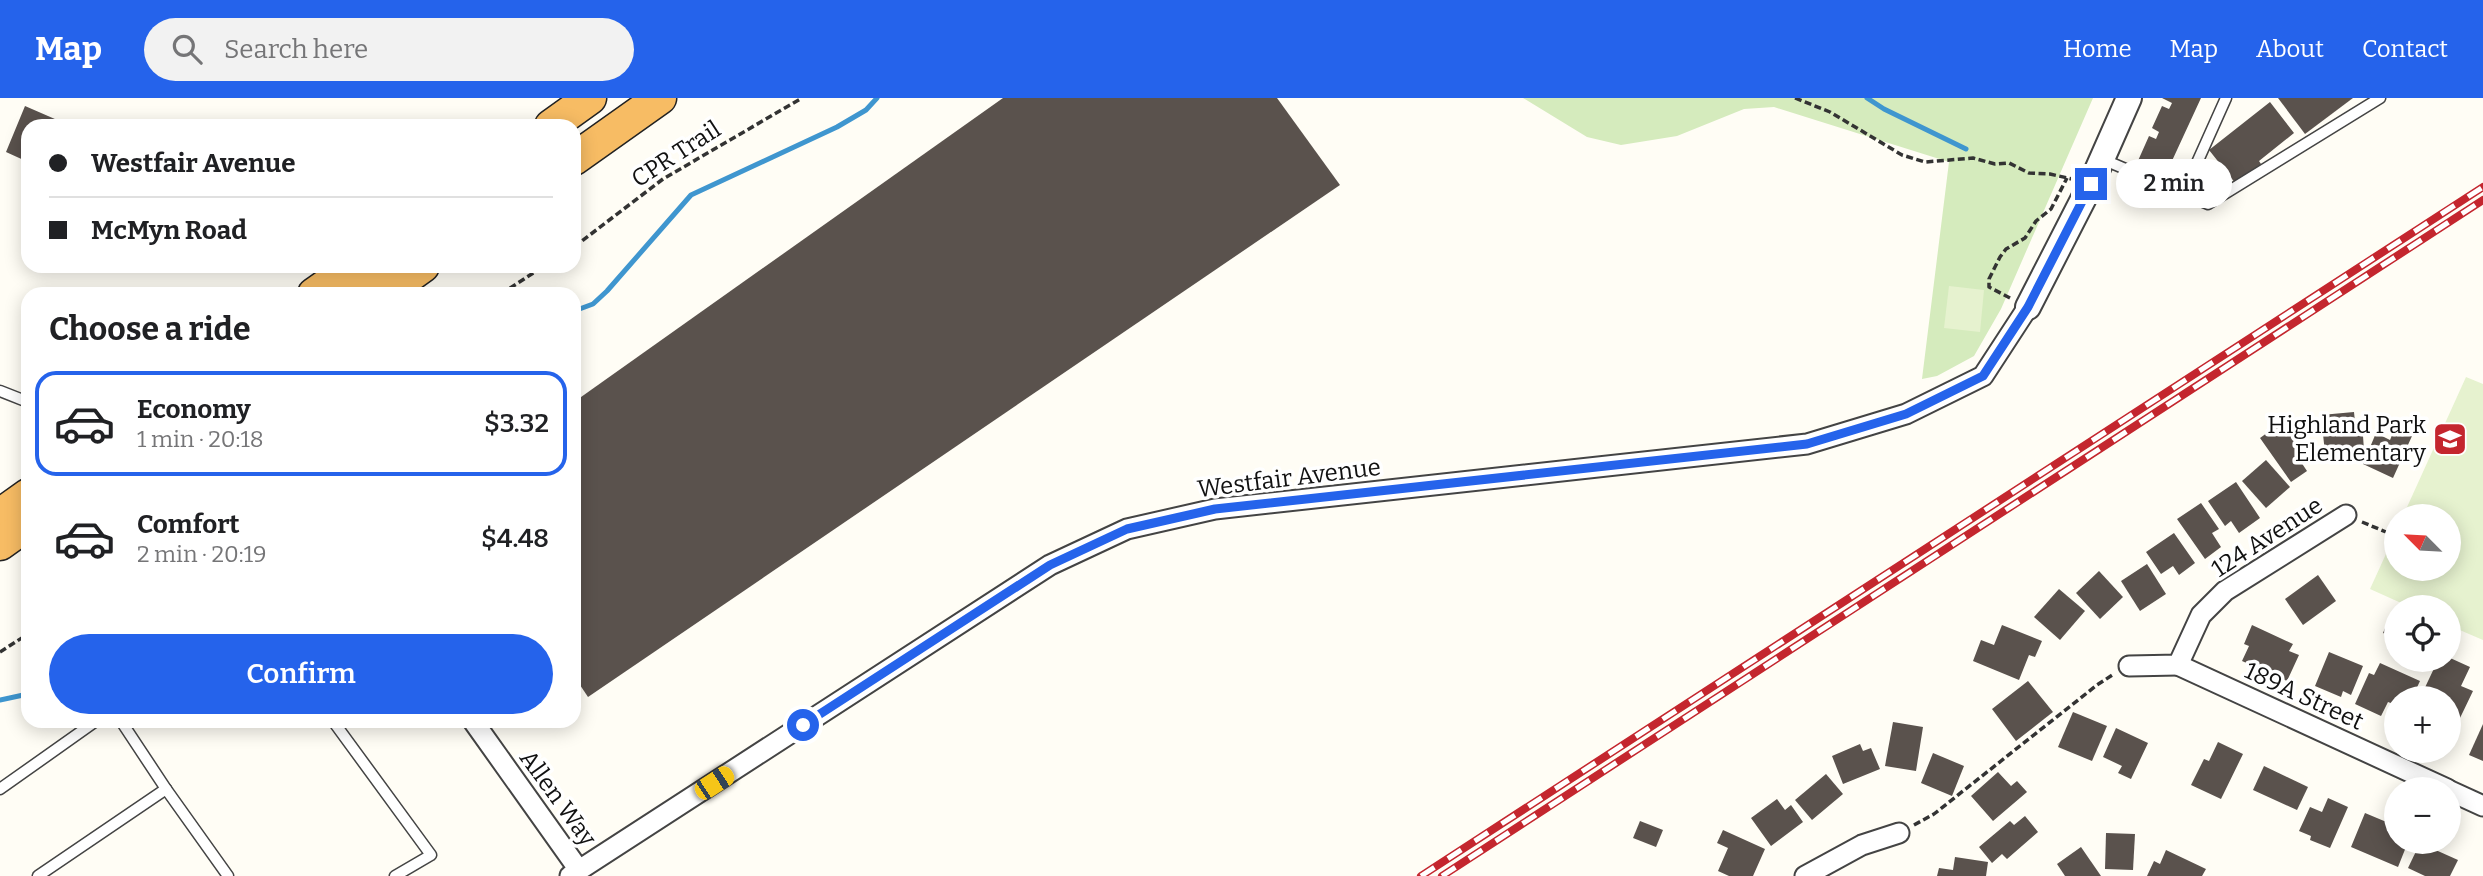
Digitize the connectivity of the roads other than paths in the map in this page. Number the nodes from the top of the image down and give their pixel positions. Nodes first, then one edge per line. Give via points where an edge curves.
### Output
1 (590, 98) edge
2 (660, 98) edge
3 (2129, 98) edge
4 (2226, 98) edge
5 (2379, 98) edge
6 (561, 119) edge
7 (581, 154) edge
8 (2102, 159) junction
9 (2183, 194) junction
10 (344, 273) edge
11 (383, 273) edge
12 (413, 273) edge
13 (324, 287) edge
14 (364, 287) edge
15 (394, 287) edge
16 (2028, 307) joint
17 (0, 391) edge
18 (21, 399) edge
19 (21, 500) edge
20 (0, 515) edge
21 (2346, 515) road end
22 (21, 529) edge
23 (0, 544) edge
24 (21, 551) edge
25 (0, 565) edge
26 (2129, 666) road end
27 (2178, 666) junction
28 (86, 728) edge
29 (126, 728) edge
30 (338, 728) edge
31 (478, 728) edge
32 (2420, 777) edge
33 (0, 789) edge
34 (166, 789) junction
35 (2461, 796) edge
36 (2483, 806) edge
37 (1899, 833) road end
38 (575, 873) edge
39 (38, 876) edge
40 (228, 876) edge
41 (396, 876) edge
42 (1805, 876) edge

1 - 6 highway
2 - 7 highway
3 - 8 street
4 - 9 lane
5 - 9 lane via 2208,204
8 - 9 lane
8 - 16 street
10 - 13 highway
11 - 14 highway
12 - 15 highway
16 - 38 street, Westfair Avenue via 1983,376 1906,414 1807,444 1215,509 1127,529 1050,565
17 - 18 lane
19 - 20 highway
21 - 27 street, 124 Avenue via 2225,591 2201,615
22 - 23 highway
24 - 25 highway
26 - 27 street
27 - 32 street, 189A Street
28 - 33 lane
29 - 34 lane
30 - 41 lane via 431,855
31 - 38 street, Allen Way
34 - 39 lane
34 - 40 lane
35 - 36 street, 189A Street
37 - 42 street via 1862,845

